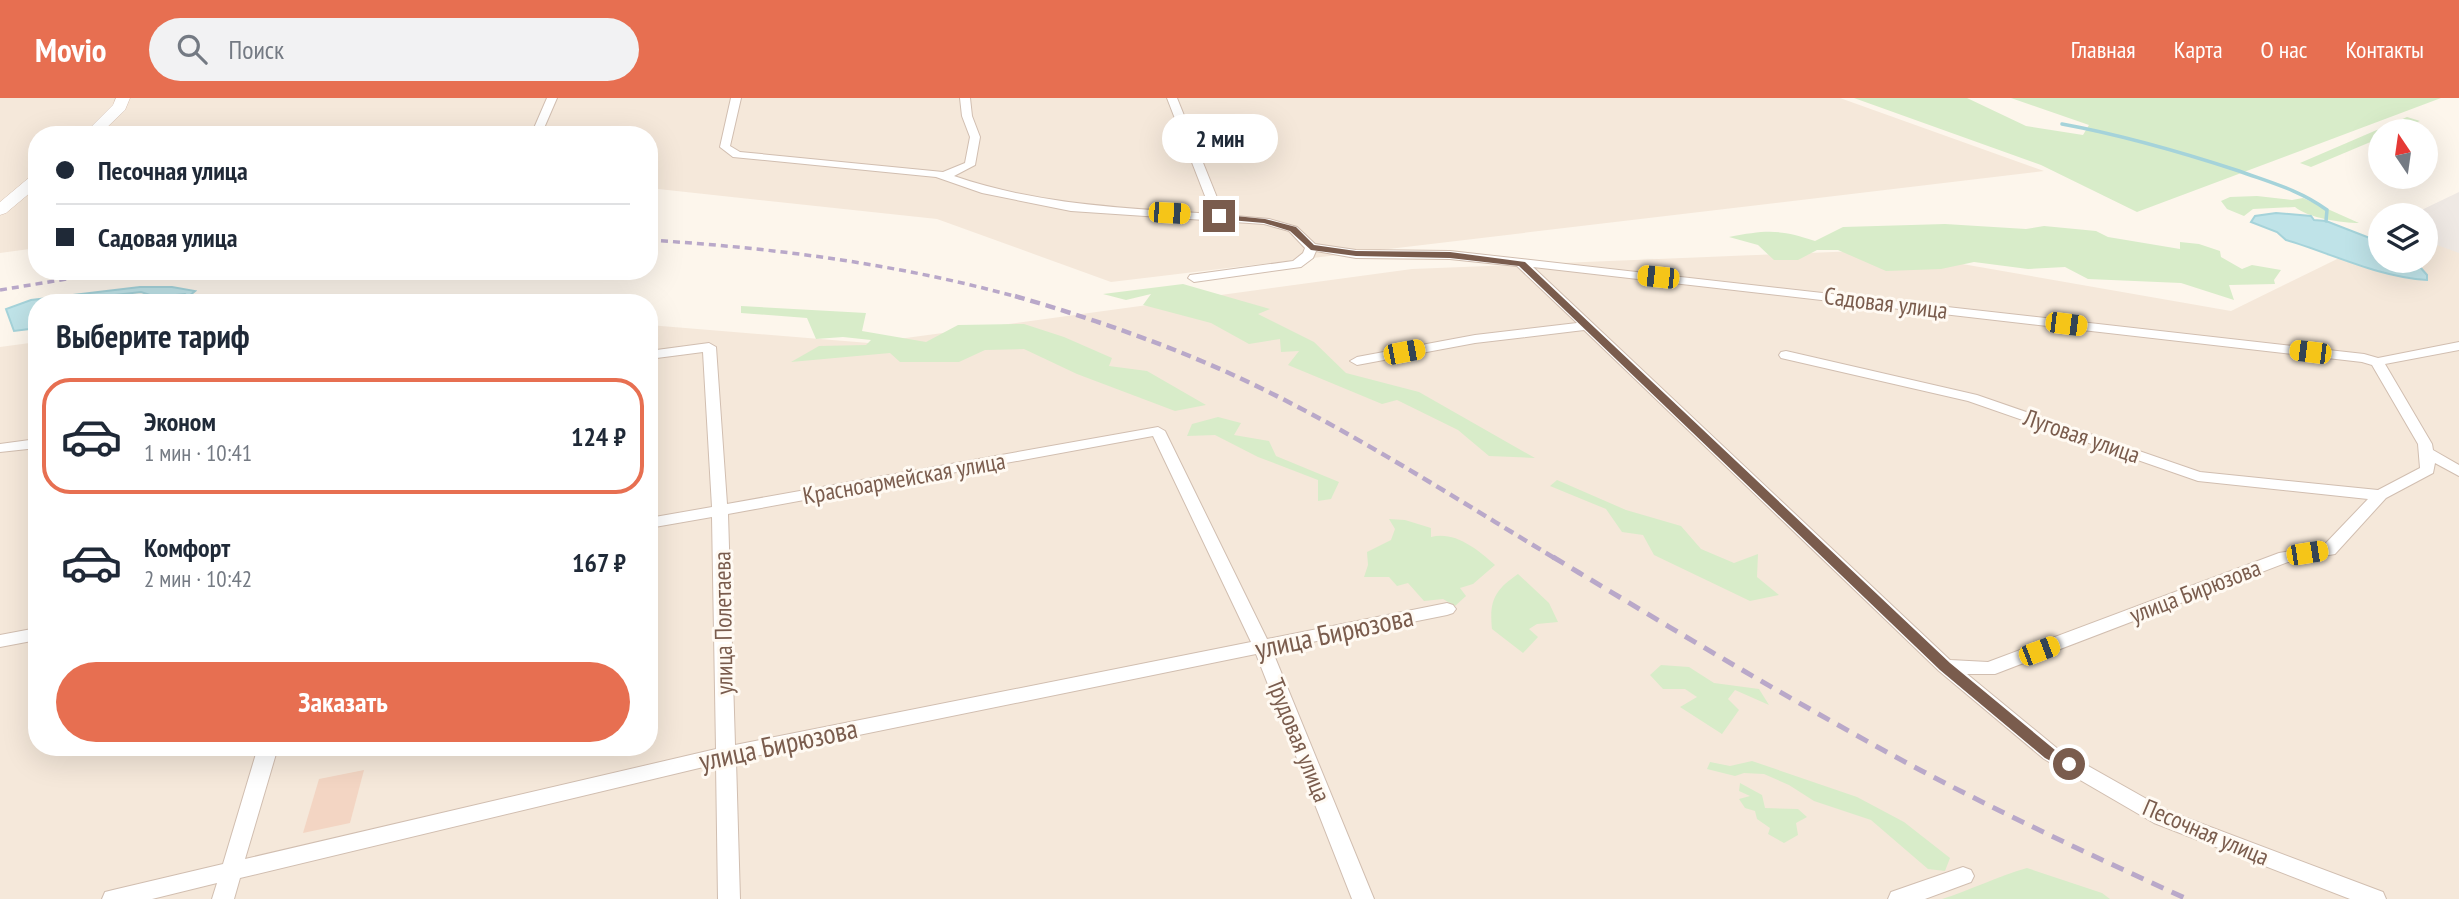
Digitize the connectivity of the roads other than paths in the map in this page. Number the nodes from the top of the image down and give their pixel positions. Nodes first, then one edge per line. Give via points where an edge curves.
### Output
1 (123, 98) edge
2 (552, 98) edge
3 (736, 98) edge
4 (965, 98) edge
5 (1172, 98) edge
6 (100, 126) edge
7 (540, 126) edge
8 (944, 176) junction
9 (28, 187) edge
10 (0, 210) edge
11 (1219, 216) junction
12 (1311, 247) junction
13 (1522, 264) junction
14 (1194, 278) dead end
15 (1588, 326) junction
16 (2459, 346) edge
17 (658, 354) edge
18 (1786, 355) dead end
19 (1357, 361) dead end
20 (2377, 362) junction
21 (1158, 431) joint
22 (28, 444) edge
23 (0, 449) edge
24 (2426, 453) junction
25 (2459, 471) edge
26 (2380, 495) junction
27 (720, 512) junction
28 (658, 522) edge
29 (1447, 609) dead end
30 (28, 636) edge
31 (0, 641) edge
32 (1262, 647) junction
33 (1945, 666) junction
34 (726, 754) junction
35 (265, 756) edge
36 (232, 872) junction
37 (1963, 876) dead end
38 (113, 899) edge
39 (223, 899) edge
40 (729, 899) edge
41 (1363, 899) edge
42 (1899, 899) edge
43 (2375, 899) edge

1 - 6 main road
2 - 7 street
3 - 8 street, Садовая улица via 725,147 730,153
4 - 8 street via 975,136 970,165
5 - 11 street
8 - 11 street, Садовая улица via 986,191 1071,208
9 - 10 main road
11 - 12 street, Садовая улица via 1293,229
12 - 13 street, Садовая улица
12 - 14 street via 1309,255 1297,264
13 - 15 street, Песочная улица
13 - 20 street, Садовая улица
15 - 19 street via 1475,339
15 - 33 street, Песочная улица
16 - 20 street, Садовая улица
17 - 27 street, улица Полетаева via 709,347
18 - 26 street, Луговая улица via 1972,398 2199,476
20 - 24 street
21 - 27 street, Красноармейская улица
21 - 32 street, Трудовая улица
22 - 23 street
24 - 25 street
24 - 26 street, улица Бирюзова via 2428,470
26 - 33 street, улица Бирюзова via 2329,550 2285,556 1989,670
27 - 28 street, Красноармейская улица
27 - 34 street, улица Полетаева
29 - 32 street, улица Бирюзова
30 - 31 street
32 - 34 street, улица Бирюзова
32 - 41 street, Трудовая улица
33 - 43 street, Песочная улица via 2050,754 2161,817
34 - 36 street, улица Бирюзова
34 - 40 street, улица Полетаева
35 - 36 street
36 - 38 street, улица Бирюзова
36 - 39 street
37 - 42 street

